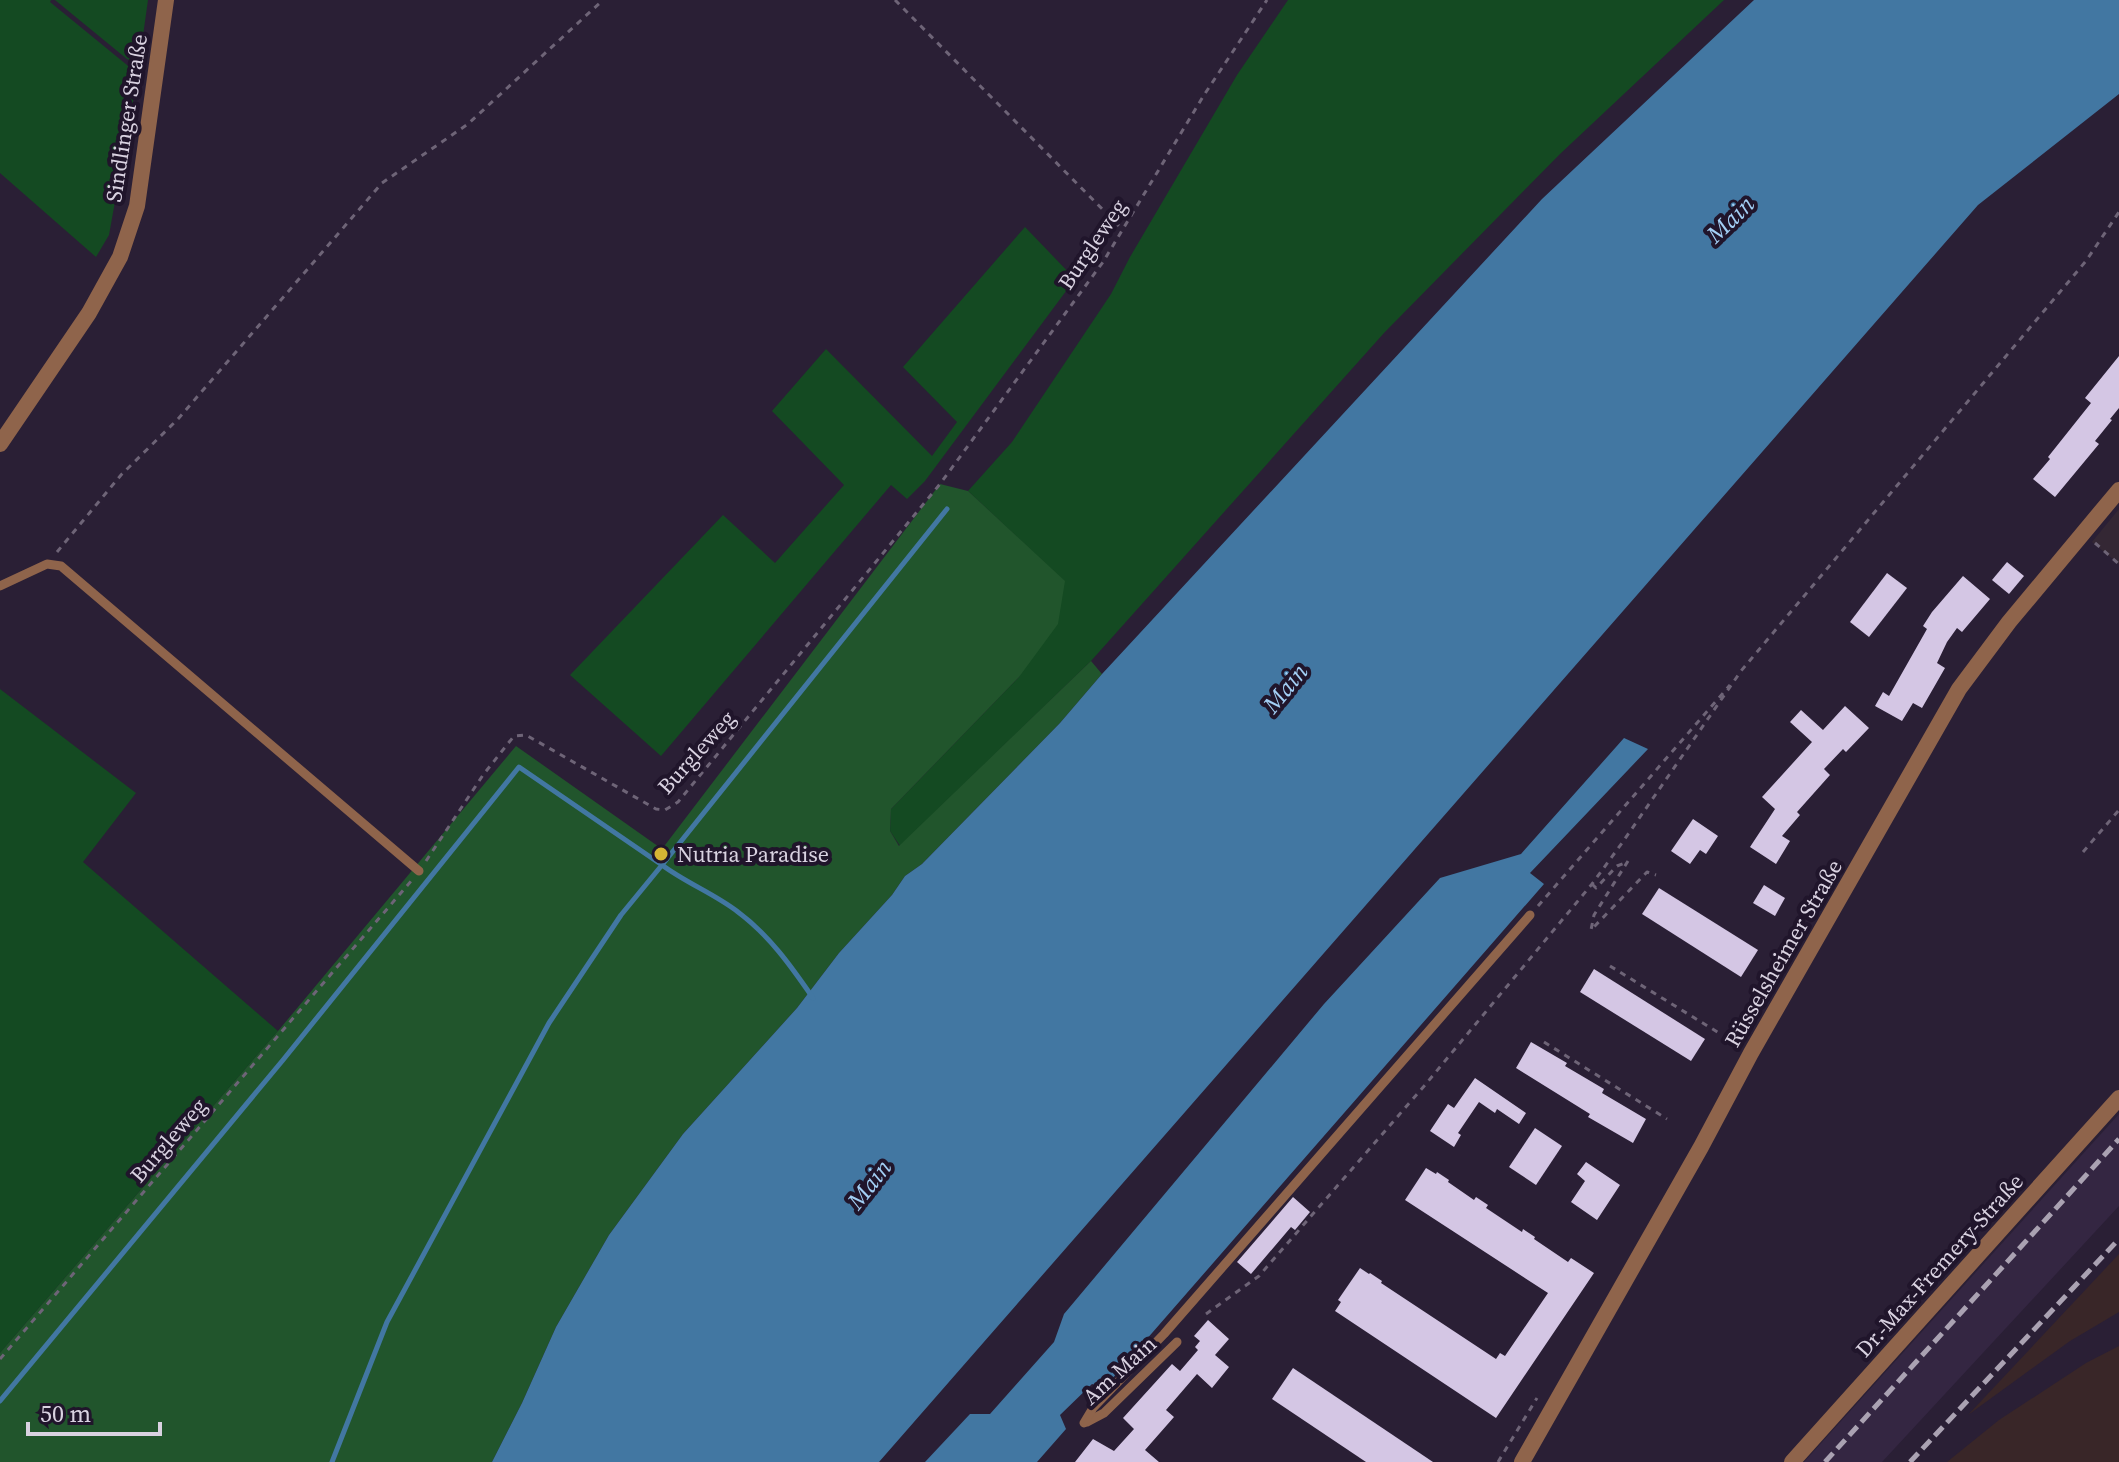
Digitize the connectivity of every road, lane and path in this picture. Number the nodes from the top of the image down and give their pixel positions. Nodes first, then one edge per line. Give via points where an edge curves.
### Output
1 (166, 0) edge
2 (603, 0) edge
3 (895, 0) edge
4 (1267, 0) edge
5 (2119, 212) edge
6 (1123, 230) junction
7 (0, 444) edge
8 (2119, 490) edge
9 (47, 564) junction
10 (0, 586) edge
11 (1741, 671) junction
12 (2119, 810) edge
13 (2083, 852) dead end
14 (419, 871) junction
15 (1656, 875) dead end
16 (1594, 886) junction
17 (1530, 915) joint
18 (1610, 966) dead end
19 (1719, 1033) dead end
20 (1544, 1042) dead end
21 (2119, 1098) edge
22 (1667, 1119) dead end
23 (1206, 1314) dead end
24 (1177, 1342) dead end
25 (0, 1359) edge
26 (1522, 1462) edge
27 (1792, 1462) edge

1 - 7 street, Sindlinger Straße via 137,206 120,257 89,313
2 - 9 path via 468,124 382,183
3 - 6 path
4 - 6 path, Burgleweg
5 - 11 path via 2086,261
6 - 14 path, Burgleweg via 940,484 678,802 656,809 526,735 514,736
8 - 26 street, Rüsselsheimer Straße via 1959,689
9 - 10 lane
9 - 14 lane via 61,566
11 - 16 path
11 - 17 path
12 - 13 path
14 - 25 path, Burgleweg
15 - 16 path via 1647,872 1591,930 1594,915 1628,861
16 - 23 path via 1259,1276
17 - 24 lane, Am Main via 1084,1423 1104,1413
18 - 19 path
20 - 22 path
21 - 27 street, Dr.-Max-Fremery-Straße

